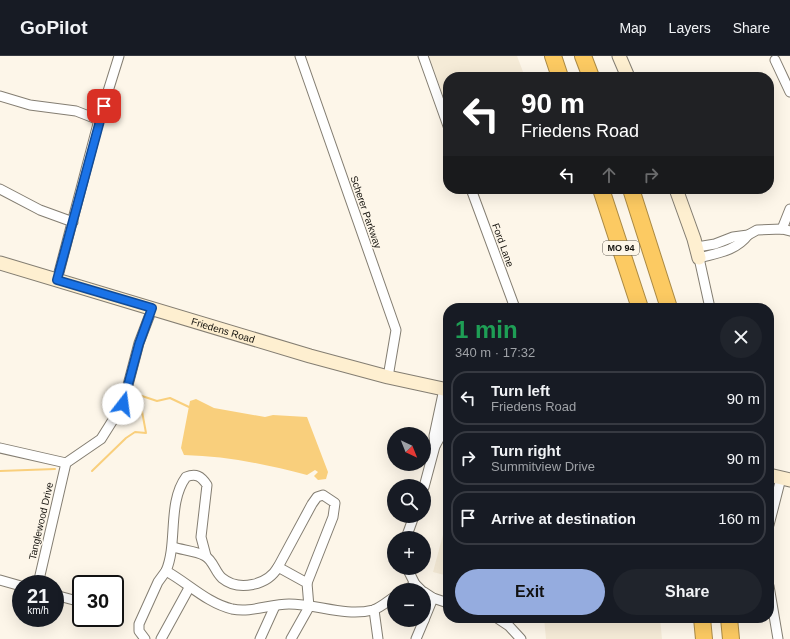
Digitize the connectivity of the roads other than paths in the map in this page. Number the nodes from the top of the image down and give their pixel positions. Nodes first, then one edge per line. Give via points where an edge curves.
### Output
1 (119, 56) edge
2 (300, 56) edge
3 (423, 56) edge
4 (552, 56) edge
5 (583, 56) edge
6 (619, 56) edge
7 (775, 60) dead end
8 (558, 72) edge
9 (589, 72) edge
10 (626, 72) edge
11 (790, 92) edge
12 (0, 96) edge
13 (443, 112) edge
14 (99, 120) junction
15 (0, 189) edge
16 (473, 194) edge
17 (603, 194) edge
18 (633, 194) edge
19 (678, 194) edge
20 (790, 209) edge
21 (73, 222) junction
22 (786, 230) edge
23 (698, 252) junction
24 (0, 263) edge
25 (57, 280) junction
26 (513, 303) edge
27 (638, 303) edge
28 (667, 303) edge
29 (709, 303) edge
30 (152, 308) junction
31 (388, 377) junction
32 (443, 388) edge
33 (443, 401) edge
34 (443, 427) edge
35 (435, 446) junction
36 (0, 448) edge
37 (66, 463) junction
38 (780, 478) edge
39 (426, 479) edge
40 (774, 504) edge
41 (173, 547) junction
42 (206, 556) junction
43 (278, 568) junction
44 (166, 572) junction
45 (40, 575) edge
46 (0, 580) edge
47 (12, 583) edge
48 (307, 583) junction
49 (189, 588) junction
50 (433, 598) joint
51 (443, 601) edge
52 (387, 602) edge
53 (431, 603) edge
54 (275, 606) junction
55 (309, 607) junction
56 (374, 610) junction
57 (774, 615) edge
58 (504, 623) edge
59 (702, 623) edge
60 (729, 623) edge
61 (421, 627) edge
62 (145, 639) edge
63 (161, 639) edge
64 (260, 639) edge
65 (291, 639) edge
66 (378, 639) edge
67 (416, 639) edge
68 (521, 639) edge
69 (704, 639) edge
70 (731, 639) edge
71 (778, 639) edge

1 - 14 street
2 - 31 street, Scherer Parkway via 396,330
3 - 13 street
4 - 8 highway
5 - 9 highway
6 - 10 main road
7 - 11 street
12 - 14 street via 30,105 76,111
14 - 21 street
15 - 21 street via 40,210
16 - 26 street, Ford Lane
17 - 27 highway, MO 94
18 - 28 highway, MO 94
19 - 23 main road
20 - 22 street
21 - 25 street
22 - 23 street via 757,230 732,249
23 - 29 street
24 - 25 main road, Friedens Road
25 - 30 main road, Friedens Road
30 - 31 main road, Friedens Road
30 - 37 street via 139,344 123,404 101,439
31 - 32 main road, Friedens Road
33 - 35 street via 434,436
34 - 35 street
35 - 39 street
36 - 37 street
37 - 45 street, Tanglewood Drive
38 - 40 street
41 - 42 street
41 - 42 street via 172,529 179,492 186,477 193,474 199,476 207,485 201,537
41 - 44 street
42 - 43 street via 222,578 235,584 262,583
43 - 48 street
43 - 48 street via 316,497 324,495 335,502 332,517
44 - 49 street via 184,581
44 - 62 street via 158,582 139,624 139,631
46 - 47 street
48 - 55 street
49 - 54 street via 232,609 247,610
49 - 63 street
50 - 51 street
50 - 53 street
52 - 56 street
54 - 55 street via 287,604
54 - 64 street
55 - 56 street via 341,612
55 - 65 street
56 - 66 street
57 - 71 street
58 - 68 street
59 - 69 highway
60 - 70 highway
61 - 67 street

